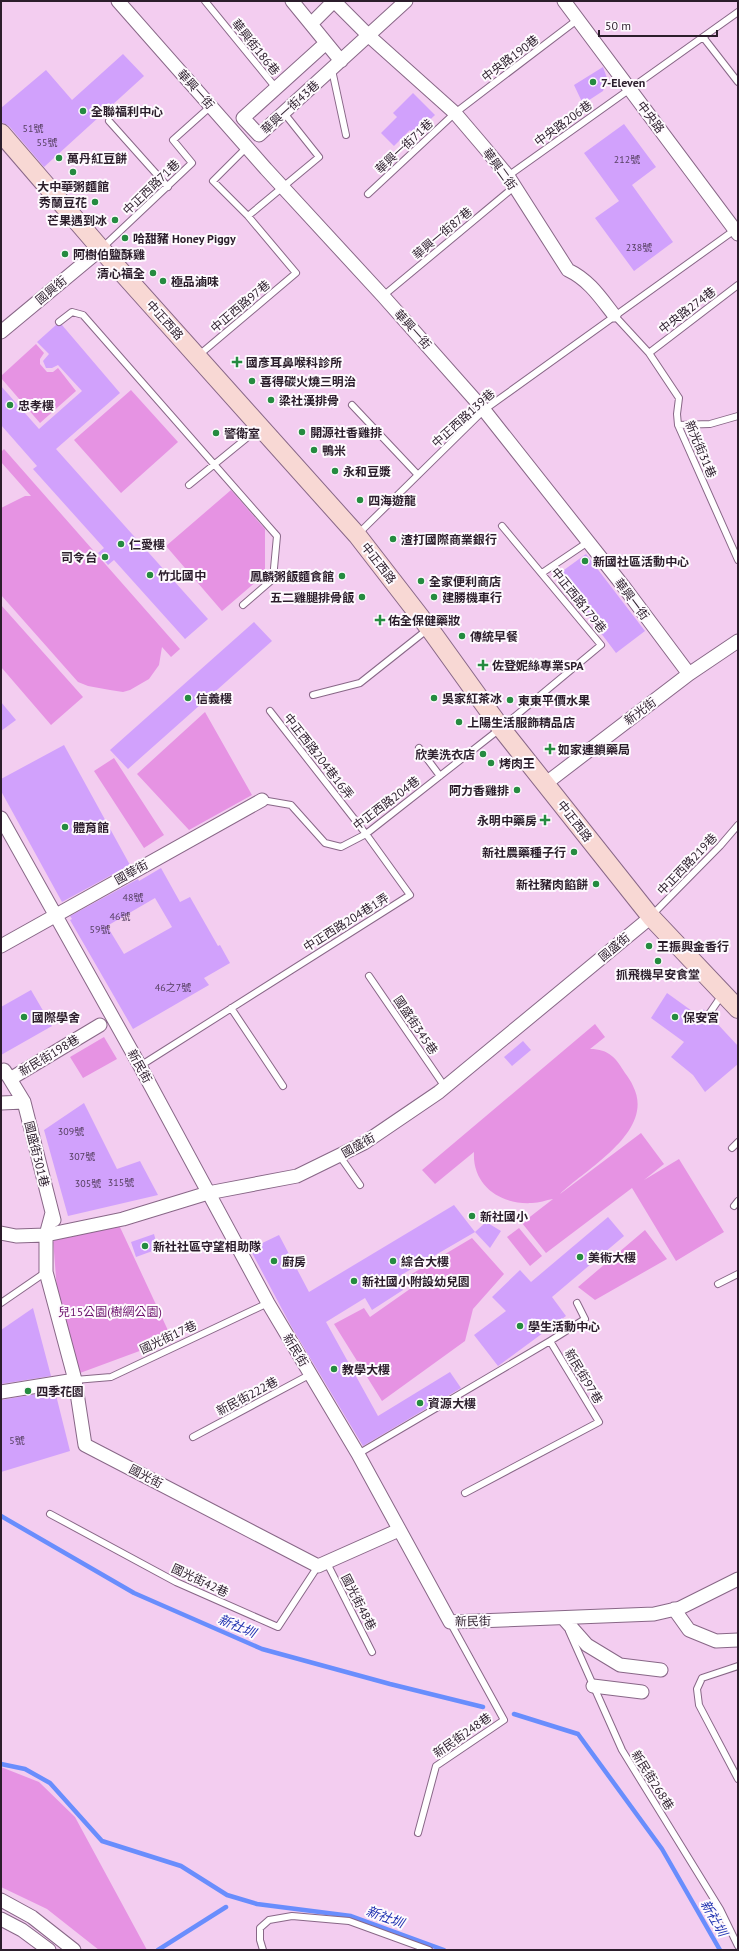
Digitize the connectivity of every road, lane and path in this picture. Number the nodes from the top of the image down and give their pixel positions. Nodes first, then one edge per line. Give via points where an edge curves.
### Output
1 (118, 1) edge
2 (205, 1) edge
3 (292, 1) edge
4 (334, 1) edge
5 (406, 1) edge
6 (567, 2) edge
7 (738, 12) edge
8 (577, 20) junction
9 (311, 24) junction
10 (369, 36) junction
11 (702, 37) junction
12 (326, 43) junction
13 (336, 65) junction
14 (738, 82) edge
15 (276, 88) junction
16 (630, 88) junction
17 (211, 106) junction
18 (284, 113) junction
19 (455, 113) junction
20 (109, 121) dead end
21 (1, 133) edge
22 (346, 135) dead end
23 (247, 147) junction
24 (511, 181) junction
25 (168, 187) junction
26 (282, 187) junction
27 (368, 194) dead end
28 (248, 216) junction
29 (737, 230) edge
30 (101, 249) junction
31 (738, 285) edge
32 (383, 296) junction
33 (614, 315) junction
34 (59, 322) dead end
35 (1, 332) edge
36 (649, 353) junction
37 (198, 356) junction
38 (352, 405) dead end
39 (484, 410) junction
40 (738, 416) edge
41 (678, 425) junction
42 (261, 426) junction
43 (215, 463) junction
44 (418, 475) junction
45 (189, 485) dead end
46 (502, 526) dead end
47 (357, 535) junction
48 (588, 542) junction
49 (738, 560) edge
50 (542, 572) junction
51 (243, 605) dead end
52 (429, 628) junction
53 (738, 641) edge
54 (688, 674) junction
55 (313, 695) dead end
56 (270, 711) dead end
57 (501, 728) junction
58 (419, 748) dead end
59 (440, 776) junction
60 (545, 784) junction
61 (262, 800) joint
62 (1, 818) edge
63 (738, 825) edge
64 (366, 834) junction
65 (54, 915) junction
66 (651, 917) junction
67 (1, 946) edge
68 (369, 976) dead end
69 (723, 993) junction
70 (231, 1008) junction
71 (738, 1009) edge
72 (709, 1014) dead end
73 (100, 1025) dead end
74 (140, 1066) junction
75 (6, 1075) edge
76 (283, 1086) dead end
77 (445, 1087) junction
78 (24, 1102) junction
79 (1, 1103) edge
80 (738, 1142) edge
81 (732, 1148) dead end
82 (340, 1155) junction
83 (360, 1185) dead end
84 (208, 1193) junction
85 (52, 1213) joint
86 (1, 1233) edge
87 (51, 1234) junction
88 (46, 1272) junction
89 (738, 1274) edge
90 (718, 1284) dead end
91 (1, 1303) edge
92 (268, 1303) junction
93 (577, 1304) dead end
94 (550, 1341) junction
95 (311, 1374) junction
96 (75, 1380) junction
97 (1, 1392) edge
98 (193, 1437) dead end
99 (358, 1454) junction
100 (466, 1493) dead end
101 (50, 1514) dead end
102 (399, 1530) junction
103 (323, 1564) junction
104 (738, 1579) edge
105 (674, 1609) junction
106 (564, 1618) junction
107 (450, 1622) junction
108 (738, 1640) edge
109 (372, 1652) dead end
110 (738, 1666) edge
111 (661, 1670) dead end
112 (593, 1686) junction
113 (642, 1692) dead end
114 (738, 1779) edge
115 (418, 1833) dead end
116 (1, 1900) edge
117 (1, 1919) edge
118 (738, 1946) edge
119 (45, 1949) edge
120 (74, 1950) edge
121 (263, 1950) edge
122 (429, 1950) edge

1 - 17 street, 華興一街
2 - 15 lane, 華興街186巷
3 - 9 street
4 - 9 street
4 - 10 street, 華興二街
5 - 10 street
6 - 8 street, 中央路
7 - 11 lane, 中央路206巷
8 - 16 street, 中央路
8 - 19 lane, 中央路190巷
9 - 12 street
10 - 13 street, 華興一街43巷
10 - 19 street, 華興二街
11 - 14 lane
11 - 16 lane, 中央路206巷
12 - 13 street
12 - 15 street, 華興一街43巷
13 - 18 street, 華興一街43巷
13 - 22 lane
15 - 18 street, 華興一街43巷 via 243,118 259,135
16 - 24 lane, 中央路206巷
16 - 29 street, 中央路
17 - 23 street, 華興一街
17 - 25 lane, 中正西路71巷 via 173,140 192,163
18 - 26 lane via 319,157
19 - 24 street, 華興二街
19 - 27 lane, 華興一街71巷
20 - 25 lane
21 - 30 main road, 中正西路
23 - 26 street, 華興一街
23 - 28 lane via 212,181
24 - 32 lane, 華興一街87巷
24 - 33 street, 華興二街 via 568,270 594,288
25 - 30 lane, 中正西路71巷
26 - 28 lane
26 - 32 street, 華興一街
28 - 37 lane, 中正西路97巷 via 296,273
29 - 33 lane, 中正西路139巷
30 - 35 street, 國興街
30 - 37 main road, 中正西路
31 - 36 lane, 中央路274巷
32 - 39 street, 華興一街
33 - 36 lane, 新光街31巷
33 - 39 lane, 中正西路139巷
34 - 43 lane via 72,312 83,315
36 - 41 lane, 新光街31巷 via 679,398
37 - 42 main road, 中正西路
38 - 44 lane
39 - 44 lane, 中正西路139巷
39 - 48 street, 華興一街
40 - 41 lane via 710,424
41 - 49 lane, 新光街31巷
42 - 43 lane
42 - 47 main road, 中正西路
43 - 45 lane
43 - 51 lane via 277,536 273,579
44 - 47 lane, 中正西路139巷
46 - 50 lane, 中正西路179巷
47 - 52 main road, 中正西路
48 - 50 lane
48 - 54 street, 華興一街
50 - 57 lane, 中正西路179巷 via 601,645
52 - 55 lane via 360,684
52 - 57 main road, 中正西路
53 - 54 street, 新光街
54 - 60 street, 新光街
56 - 64 lane, 中正西路204巷16弄
57 - 59 lane, 中正西路204巷
57 - 60 main road, 中正西路
58 - 59 lane
59 - 64 lane, 中正西路204巷
60 - 66 main road, 中正西路
61 - 64 lane, 中正西路204巷 via 291,805 325,843 333,846 341,847
61 - 65 street, 國華街
62 - 65 street, 新民街
63 - 66 lane, 中正西路219巷
64 - 70 lane, 中正西路204巷1弄 via 410,895
65 - 67 street, 國華街
65 - 74 street, 新民街
66 - 69 main road, 中正西路
66 - 77 street, 國盛街
68 - 77 lane, 國盛街345巷
69 - 71 main road, 中正西路
69 - 72 lane
70 - 74 lane, 中正西路204巷1弄
70 - 76 lane
73 - 75 street, 新民街198巷
74 - 84 street, 新民街
75 - 78 street, 國盛街301巷
77 - 82 street, 國盛街 via 364,1143
78 - 79 street
78 - 85 street, 國盛街301巷
80 - 81 lane
82 - 83 lane
82 - 84 street, 國盛街 via 297,1176
84 - 87 street, 國盛街 via 123,1219
84 - 92 street, 新民街 via 257,1275
85 - 87 street, 國光街
86 - 87 street, 國盛街 via 16,1236
87 - 88 street, 國光街
88 - 91 lane
88 - 96 street, 國光街
89 - 90 lane
92 - 95 street, 新民街
92 - 96 lane, 國光街17巷 via 111,1377
93 - 94 lane via 586,1320
94 - 99 lane, 新民街97巷
94 - 100 lane, 新民街97巷 via 600,1422
95 - 98 lane, 新民街222巷
95 - 99 street, 新民街
96 - 97 street
96 - 103 street, 國光街 via 85,1445
99 - 102 street, 新民街
101 - 103 lane, 國光街42巷 via 176,1582 278,1627
102 - 103 street
102 - 107 street, 新民街
103 - 109 lane, 國光街48巷
104 - 105 street, 新民街
105 - 106 street, 新民街 via 654,1614
105 - 108 street via 689,1630 716,1641
106 - 107 street, 新民街
106 - 111 street via 587,1645 620,1665
106 - 112 lane, 新民街268巷
107 - 115 lane, 新民街248巷 via 504,1720 436,1766
110 - 114 lane via 702,1678 697,1689 699,1705
112 - 113 street
112 - 118 lane, 新民街268巷 via 622,1750 720,1909
116 - 120 street via 32,1917
117 - 119 street via 22,1930
121 - 122 lane via 260,1928 269,1920 292,1916 349,1921

